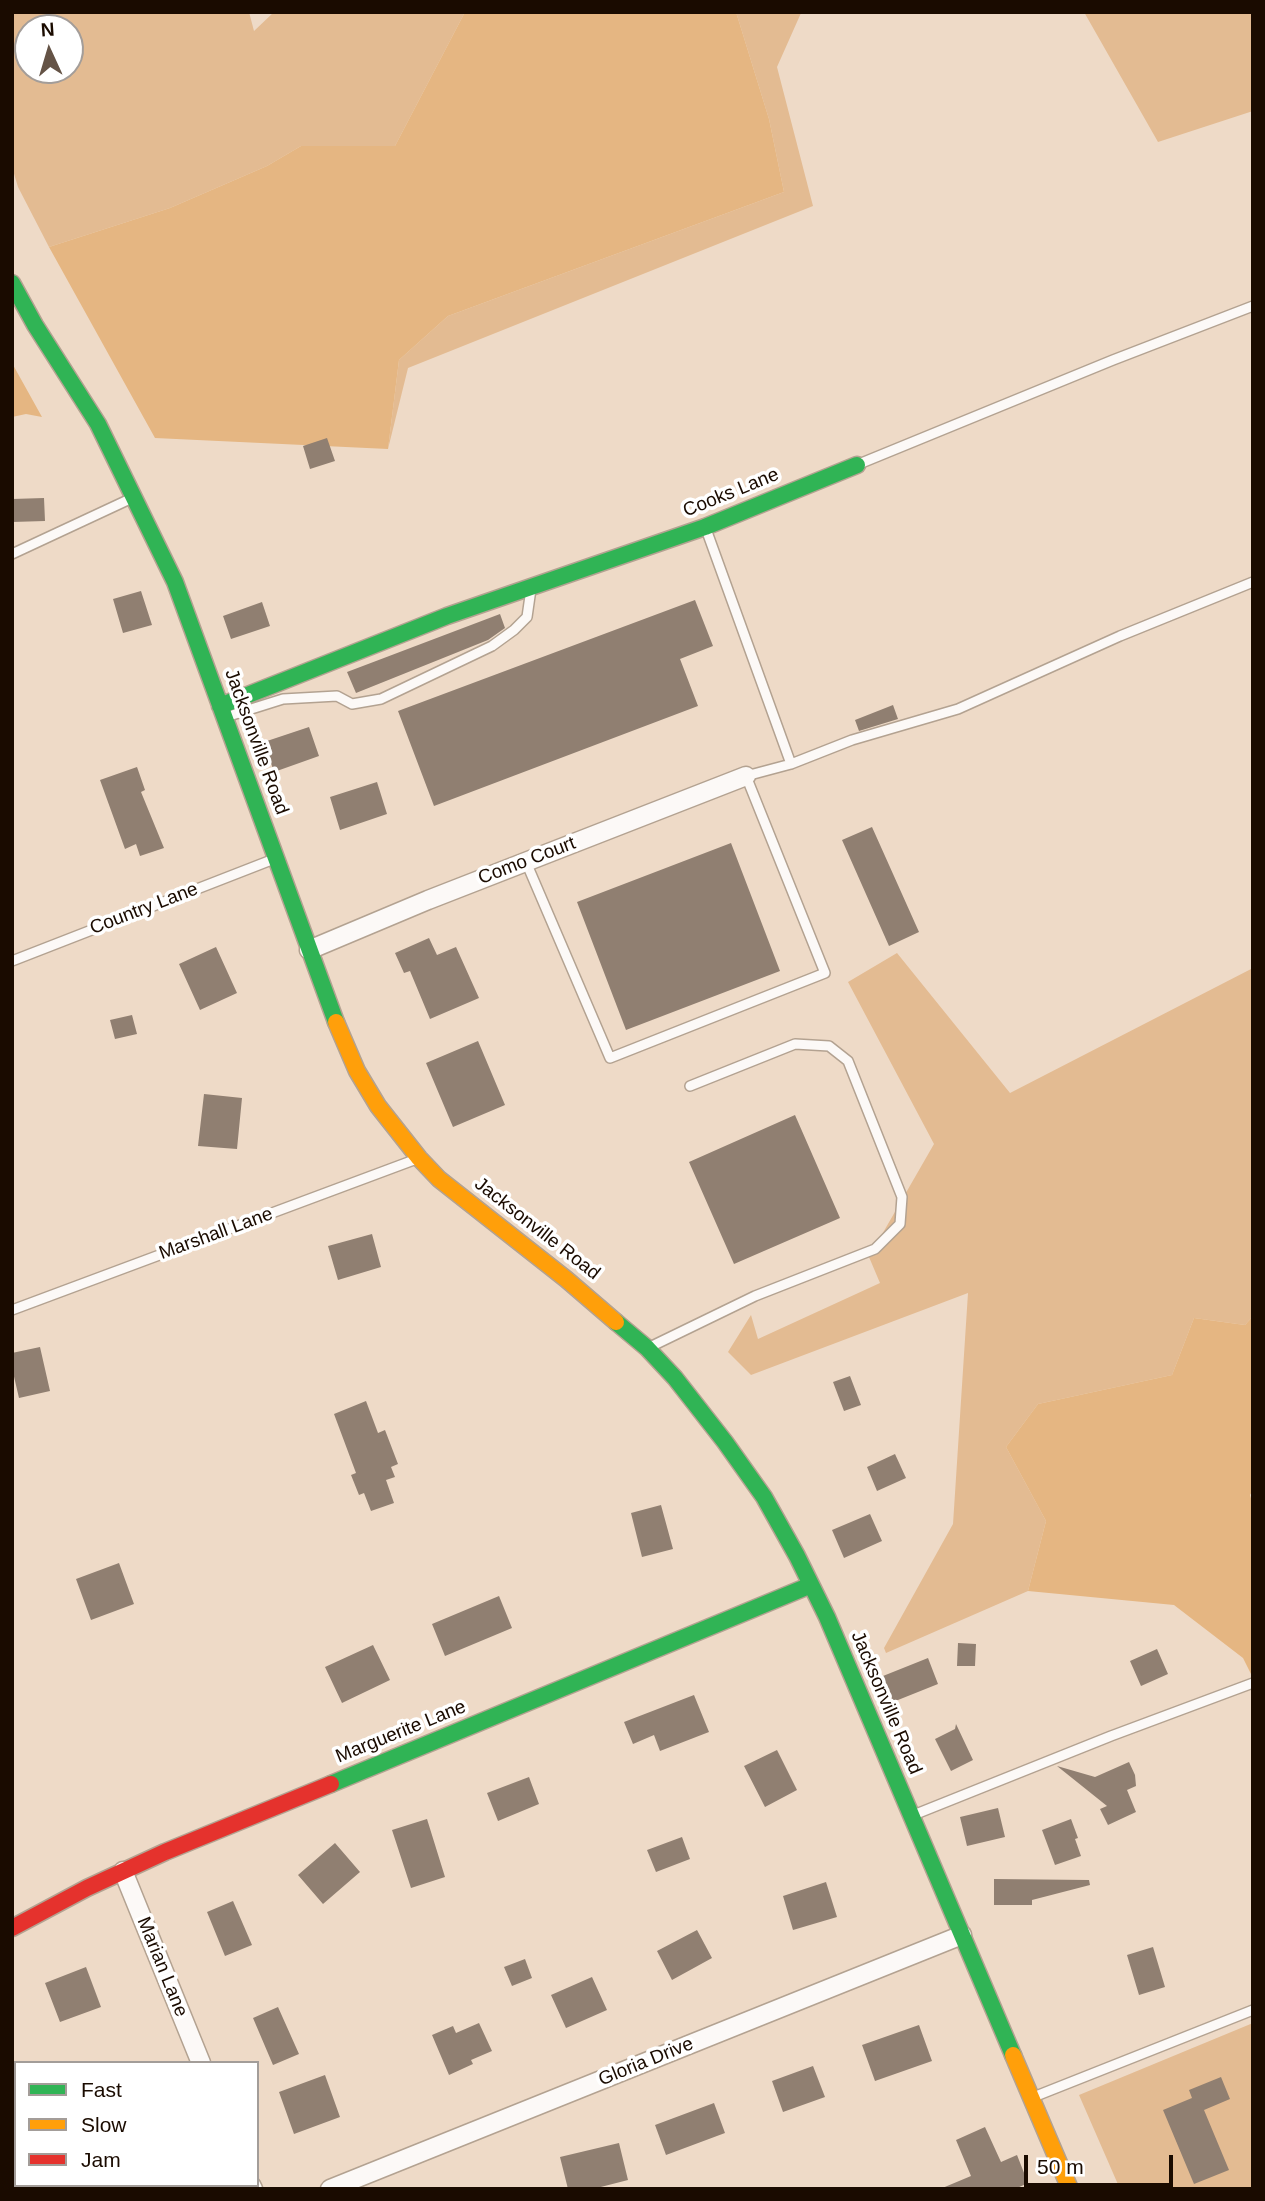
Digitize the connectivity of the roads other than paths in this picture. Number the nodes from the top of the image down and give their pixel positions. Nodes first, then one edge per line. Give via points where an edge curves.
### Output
1 (12, 284) edge
2 (1253, 306) edge
3 (857, 465) joint
4 (135, 497) junction
5 (705, 527) junction
6 (12, 554) edge
7 (1253, 582) edge
8 (531, 585) junction
9 (222, 712) junction
10 (791, 764) junction
11 (746, 776) junction
12 (276, 858) junction
13 (526, 862) junction
14 (309, 950) junction
15 (12, 961) edge
16 (690, 1086) dead end
17 (419, 1158) junction
18 (12, 1310) edge
19 (647, 1348) junction
20 (811, 1586) junction
21 (1253, 1683) edge
22 (911, 1816) junction
23 (123, 1871) junction
24 (12, 1928) edge
25 (962, 1935) junction
26 (1253, 2010) edge
27 (200, 2061) edge
28 (1031, 2098) junction
29 (330, 2189) edge
30 (1070, 2189) edge

1 - 4 main road, Jacksonville Road via 99,424
2 - 3 lane, Cooks Lane
3 - 5 main road, Cooks Lane
4 - 6 lane
4 - 9 main road, Jacksonville Road via 175,582
5 - 8 main road, Cooks Lane
5 - 10 lane
7 - 10 lane via 958,709 852,740
8 - 9 main road, Cooks Lane
8 - 9 lane via 527,617 514,630 492,646 381,699 352,704 337,696 283,699
9 - 12 main road, Jacksonville Road
10 - 11 lane
11 - 13 street, Como Court
11 - 13 lane via 825,972 610,1058
12 - 14 main road, Jacksonville Road
12 - 15 lane, Country Lane
13 - 14 street, Como Court
14 - 17 main road, Jacksonville Road via 358,1072
16 - 19 lane via 795,1044 829,1046 848,1061 902,1197 900,1224 875,1249 755,1296
17 - 18 lane, Marshall Lane
17 - 19 main road, Jacksonville Road
19 - 20 main road, Jacksonville Road via 725,1441 764,1497
20 - 22 main road, Jacksonville Road
20 - 23 main road, Marguerite Lane
21 - 22 lane
22 - 25 main road, Jacksonville Road
23 - 24 main road, Marguerite Lane
23 - 27 street, Marian Lane
25 - 28 main road, Jacksonville Road
25 - 29 street, Gloria Drive
26 - 28 lane
28 - 30 main road, Jacksonville Road

